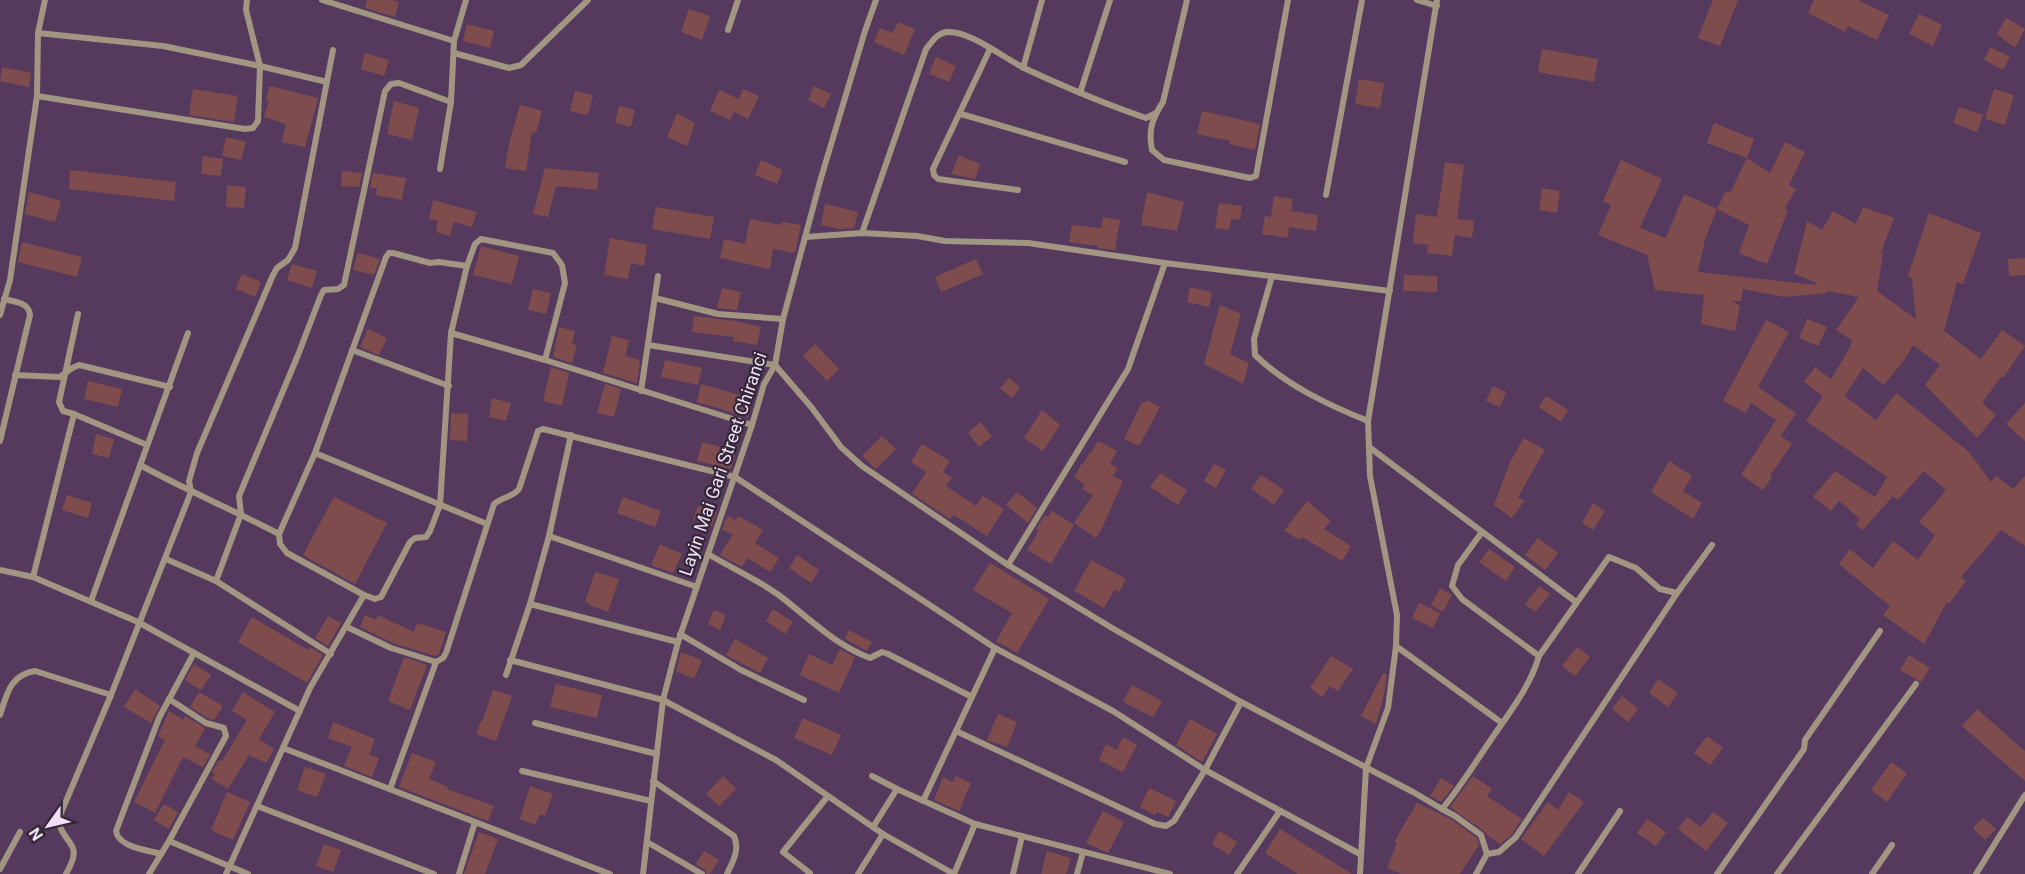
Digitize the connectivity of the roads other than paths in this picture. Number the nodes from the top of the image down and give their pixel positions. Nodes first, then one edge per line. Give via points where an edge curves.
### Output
1 (45, 0) edge
2 (247, 0) edge
3 (322, 0) edge
4 (466, 0) edge
5 (588, 0) edge
6 (738, 0) edge
7 (876, 0) edge
8 (1042, 0) edge
9 (1110, 0) edge
10 (1186, 0) edge
11 (1288, 0) edge
12 (1362, 0) edge
13 (1417, 0) edge
14 (1437, 3) edge
15 (728, 30) dead end
16 (38, 33) junction
17 (454, 41) junction
18 (333, 50) dead end
19 (990, 50) junction
20 (454, 52) junction
21 (260, 66) junction
22 (1023, 68) junction
23 (327, 82) junction
24 (1080, 93) junction
25 (37, 96) junction
26 (452, 102) junction
27 (1156, 113) junction
28 (960, 114) junction
29 (1125, 162) dead end
30 (440, 169) dead end
31 (1018, 190) dead end
32 (1326, 195) dead end
33 (862, 233) junction
34 (805, 237) junction
35 (1164, 263) junction
36 (467, 266) junction
37 (658, 276) dead end
38 (1272, 276) junction
39 (1390, 291) junction
40 (655, 298) junction
41 (4, 299) junction
42 (78, 314) dead end
43 (0, 315) edge
44 (783, 319) junction
45 (188, 333) dead end
46 (451, 333) junction
47 (648, 345) junction
48 (352, 350) junction
49 (545, 360) junction
50 (775, 365) junction
51 (64, 373) junction
52 (15, 375) junction
53 (449, 386) junction
54 (170, 387) junction
55 (641, 391) junction
56 (74, 414) junction
57 (1368, 421) junction
58 (753, 425) junction
59 (571, 435) junction
60 (0, 441) edge
61 (147, 445) junction
62 (1369, 447) junction
63 (315, 453) junction
64 (140, 465) junction
65 (735, 477) junction
66 (191, 492) junction
67 (440, 505) junction
68 (241, 514) junction
69 (487, 524) junction
70 (1482, 532) junction
71 (279, 534) junction
72 (549, 536) junction
73 (1712, 545) dead end
74 (708, 554) junction
75 (166, 559) junction
76 (1008, 565) junction
77 (0, 570) edge
78 (33, 577) junction
79 (216, 581) junction
80 (697, 586) junction
81 (1677, 593) junction
82 (364, 595) junction
83 (91, 601) junction
84 (1576, 602) junction
85 (530, 604) junction
86 (138, 622) junction
87 (347, 627) junction
88 (1880, 631) dead end
89 (680, 634) junction
90 (678, 642) junction
91 (1396, 646) junction
92 (995, 648) junction
93 (194, 653) junction
94 (331, 654) junction
95 (1539, 656) junction
96 (510, 660) junction
97 (436, 662) junction
98 (506, 675) dead end
99 (1916, 684) dead end
100 (111, 695) junction
101 (972, 697) junction
102 (169, 699) junction
103 (663, 700) junction
104 (804, 700) dead end
105 (1241, 702) junction
106 (300, 711) junction
107 (0, 715) edge
108 (535, 723) dead end
109 (1502, 723) junction
110 (956, 731) junction
111 (283, 748) junction
112 (657, 754) junction
113 (1366, 768) junction
114 (1205, 770) junction
115 (522, 771) dead end
116 (872, 776) dead end
117 (653, 781) junction
118 (390, 789) junction
119 (897, 789) junction
120 (2025, 795) edge
121 (828, 796) junction
122 (651, 801) junction
123 (923, 801) junction
124 (257, 807) junction
125 (1442, 809) junction
126 (1280, 811) junction
127 (1620, 811) dead end
128 (475, 822) junction
129 (975, 824) junction
130 (873, 827) junction
131 (20, 832) dead end
132 (883, 834) junction
133 (1022, 836) junction
134 (169, 841) junction
135 (647, 842) junction
136 (1892, 845) dead end
137 (1083, 852) junction
138 (161, 854) junction
139 (1360, 854) junction
140 (1487, 854) junction
141 (0, 868) edge
142 (228, 871) edge
143 (810, 873) edge
144 (66, 874) edge
145 (149, 874) edge
146 (248, 874) edge
147 (434, 874) edge
148 (459, 874) edge
149 (610, 874) edge
150 (643, 874) edge
151 (702, 874) edge
152 (727, 874) edge
153 (858, 874) edge
154 (954, 874) edge
155 (1013, 874) edge
156 (1077, 874) edge
157 (1170, 874) edge
158 (1237, 874) edge
159 (1359, 874) edge
160 (1476, 874) edge
161 (1578, 874) edge
162 (1717, 874) edge
163 (1777, 874) edge
164 (1872, 874) edge
165 (1976, 874) edge

1 - 16 street
2 - 21 street
3 - 17 street
4 - 17 street
5 - 20 street via 521,65 509,68
6 - 15 street
7 - 34 street, Layin Mai Gari Street Chiranci
8 - 22 street
9 - 24 street
10 - 27 street
11 - 27 street via 1256,176 1250,178 1164,159 1152,150 1149,136
12 - 32 street
13 - 14 street
14 - 39 street
16 - 21 street via 163,46
16 - 25 street
17 - 20 street
18 - 23 street
19 - 22 street
19 - 28 street
19 - 33 street via 962,33 945,32 926,49
20 - 26 street
21 - 23 street
21 - 25 street via 258,121 253,128
22 - 24 street
23 - 66 street via 296,248 273,275 197,453 189,481
24 - 27 street via 1146,118
25 - 41 street
26 - 30 street
26 - 68 street via 399,83 385,91 344,285 324,290 321,295 239,496
28 - 29 street
28 - 31 street via 933,169 934,175 938,179
33 - 34 street
33 - 35 street via 945,242 1028,243
34 - 44 street, Layin Mai Gari Street Chiranci
35 - 38 street
35 - 76 street via 1128,369
36 - 46 street
36 - 48 street via 389,254
36 - 49 street via 475,244 481,239 553,253 562,265 565,283
37 - 40 street
38 - 39 street
38 - 57 street via 1254,339 1255,356 1272,371 1338,409
39 - 57 street
40 - 44 street via 718,314
40 - 47 street
41 - 43 street
41 - 52 street via 30,309
42 - 51 street
44 - 50 street, Layin Mai Gari Street Chiranci
45 - 54 street
46 - 49 street
46 - 53 street
47 - 50 street
47 - 55 street
48 - 53 street
48 - 63 street
49 - 55 street
50 - 58 street, Layin Mai Gari Street Chiranci via 764,384
50 - 76 street via 841,447 862,466
51 - 52 street via 60,377
51 - 54 street via 79,365
51 - 56 street via 60,407
52 - 60 street
53 - 67 street
54 - 61 street
55 - 58 street
56 - 61 street
56 - 78 street
57 - 62 street
58 - 65 street, Layin Mai Gari Street Chiranci
59 - 65 street
59 - 69 street via 538,431 519,489 515,495 494,504
59 - 72 street
61 - 64 street
62 - 70 street
62 - 91 street via 1370,476 1397,615
63 - 67 street
63 - 71 street
64 - 66 street
64 - 83 street
65 - 74 street, Layin Mai Gari Street Chiranci
65 - 92 street
66 - 68 street
66 - 75 street
67 - 69 street
67 - 82 street via 430,531 426,537 410,542 381,597
68 - 71 street
68 - 79 street
69 - 97 street via 446,653
70 - 84 street
70 - 95 street via 1458,565 1452,586 1462,599
71 - 82 street via 287,553
72 - 80 street
72 - 85 street
73 - 81 street
74 - 80 street, Layin Mai Gari Street Chiranci
74 - 101 street via 778,594 850,651 870,658 882,652 888,654
75 - 79 street
75 - 86 street
76 - 105 street
77 - 78 street
78 - 83 street
79 - 94 street
80 - 89 street, Layin Mai Gari Street Chiranci
81 - 84 street via 1660,589 1636,568 1609,557
81 - 140 street via 1516,837 1499,852
82 - 87 street
83 - 86 street
84 - 95 street
85 - 90 street
85 - 96 street
86 - 93 street
86 - 100 street
87 - 94 street
87 - 97 street via 391,648
88 - 162 street
89 - 90 street, Layin Mai Gari Street Chiranci
89 - 104 street via 741,670
90 - 103 street, Layin Mai Gari Street Chiranci
91 - 109 street
91 - 113 street via 1388,708
92 - 101 street
92 - 114 street via 1113,711
93 - 102 street
93 - 106 street
94 - 106 street
95 - 109 street via 1535,671
96 - 98 street
96 - 103 street
97 - 118 street
99 - 163 street
100 - 107 street via 35,671 14,680
100 - 144 street via 58,819 63,835 75,850
101 - 110 street
102 - 134 street via 206,723 224,728 226,736
102 - 138 street via 116,831 121,842
103 - 112 street, Layin Mai Gari Street Chiranci
103 - 121 street via 776,760
105 - 113 street
105 - 114 street
106 - 111 street
108 - 112 street
109 - 125 street
110 - 114 street via 1166,826 1174,822
110 - 123 street
111 - 118 street
111 - 124 street
112 - 117 street, Layin Mai Gari Street Chiranci
113 - 125 street
113 - 139 street
114 - 126 street
115 - 122 street
116 - 119 street
117 - 122 street, Layin Mai Gari Street Chiranci
117 - 152 street via 734,836 737,850
118 - 128 street
119 - 123 street
119 - 130 street
120 - 165 street
121 - 130 street
121 - 143 street via 783,852
122 - 135 street, Layin Mai Gari Street Chiranci
123 - 129 street
124 - 142 street
124 - 147 street
125 - 140 street via 1480,835
126 - 139 street
126 - 158 street
127 - 161 street
128 - 148 street
128 - 149 street
129 - 133 street
129 - 154 street
130 - 132 street
131 - 141 street
132 - 153 street
132 - 154 street
133 - 137 street
133 - 155 street
134 - 138 street
134 - 142 street
135 - 150 street, Layin Mai Gari Street Chiranci
135 - 151 street
136 - 164 street
137 - 156 street
137 - 157 street
138 - 145 street
139 - 159 street
140 - 160 street
142 - 146 street

